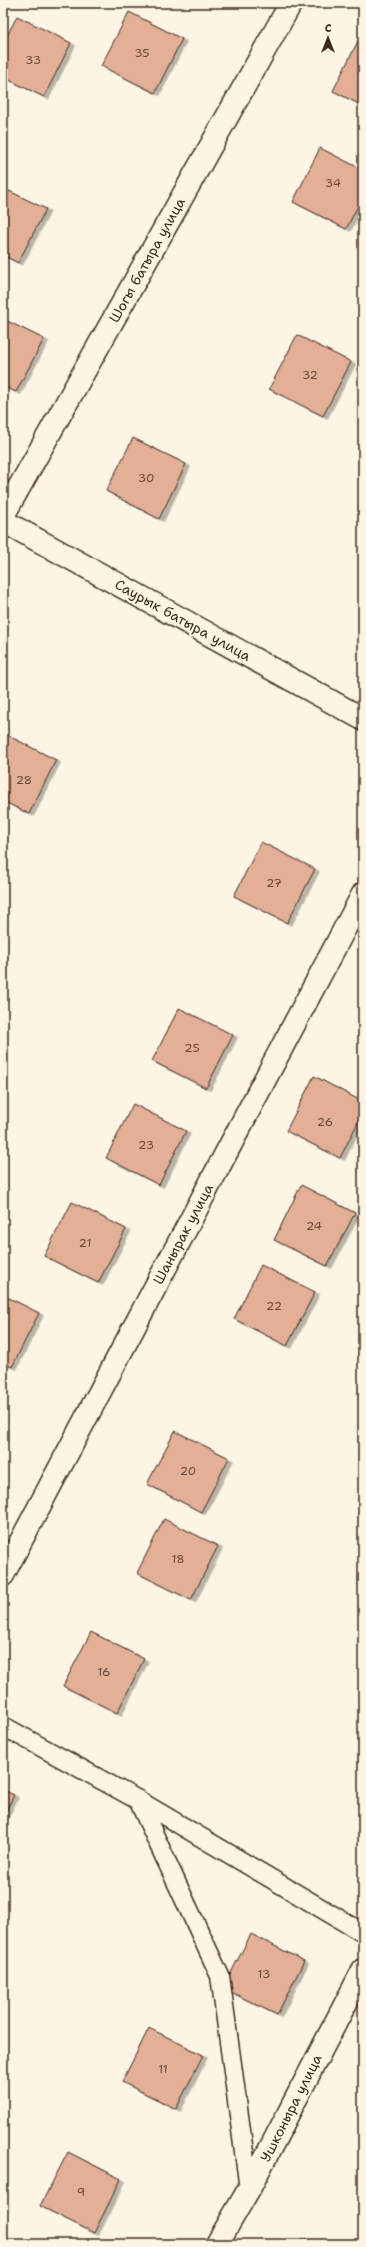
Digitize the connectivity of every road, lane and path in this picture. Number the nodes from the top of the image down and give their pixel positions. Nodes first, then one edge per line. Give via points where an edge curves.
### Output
1 (291, 3) edge
2 (3, 516) edge
3 (3, 521) edge
4 (363, 719) edge
5 (363, 894) edge
6 (3, 1575) edge
7 (3, 1726) edge
8 (138, 1800) junction
9 (363, 1933) edge
10 (363, 1970) edge
11 (249, 2189) junction
12 (217, 2244) edge

1 - 2 street, Шогы батыра улица
3 - 4 street, Саурык батыра улица
5 - 6 street, Шанырак улица
7 - 8 lane
8 - 9 lane
8 - 11 lane via 220,1976
10 - 11 street, Ушконыра улица
11 - 12 street, Ушконыра улица

